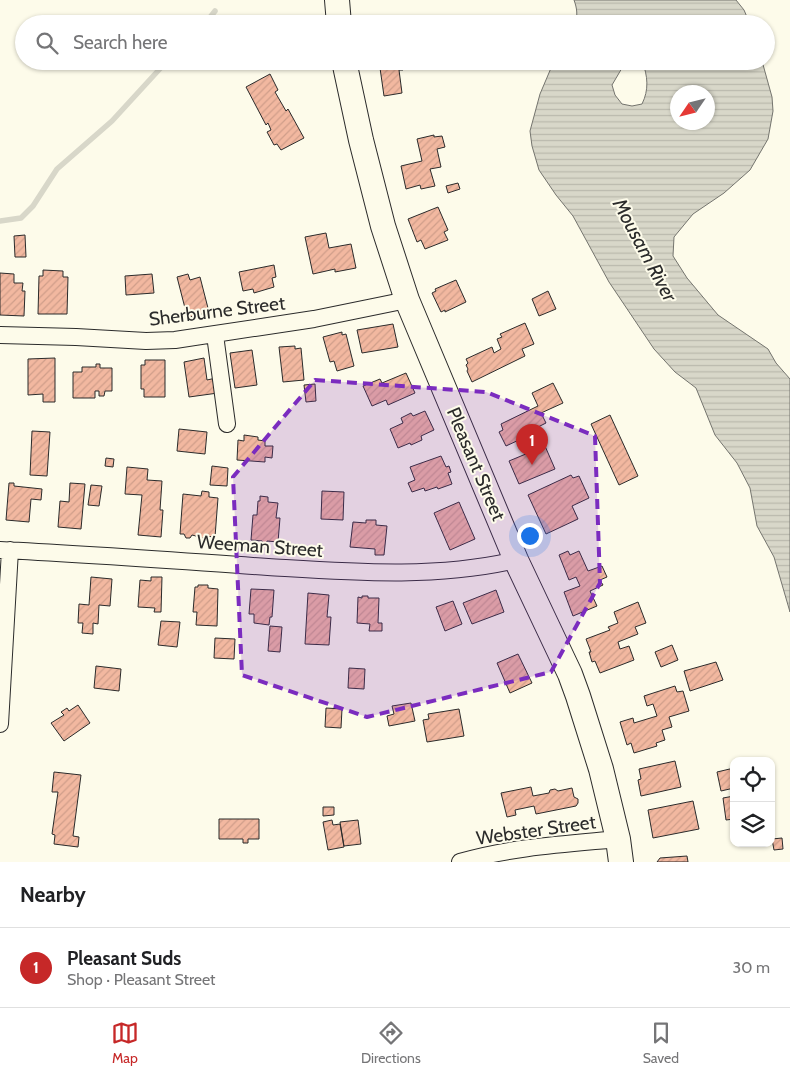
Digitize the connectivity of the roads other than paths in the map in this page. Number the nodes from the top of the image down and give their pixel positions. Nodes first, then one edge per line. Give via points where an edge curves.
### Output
1 (336, 0) edge
2 (338, 15) edge
3 (346, 70) edge
4 (407, 300) junction
5 (0, 335) edge
6 (215, 335) junction
7 (227, 424) dead end
8 (5, 550) edge
9 (516, 560) junction
10 (0, 724) edge
11 (620, 851) edge
12 (460, 862) edge

1 - 2 main road
3 - 4 main road, Pleasant Street via 383,226
4 - 6 street, Sherburne Street via 345,314
4 - 9 main road, Pleasant Street
5 - 6 street, Sherburne Street via 146,341
6 - 7 street
8 - 9 street, Weeman Street via 374,573 451,571
8 - 10 street
9 - 11 main road, Pleasant Street via 578,696 601,769
11 - 12 street, Webster Street via 524,848

